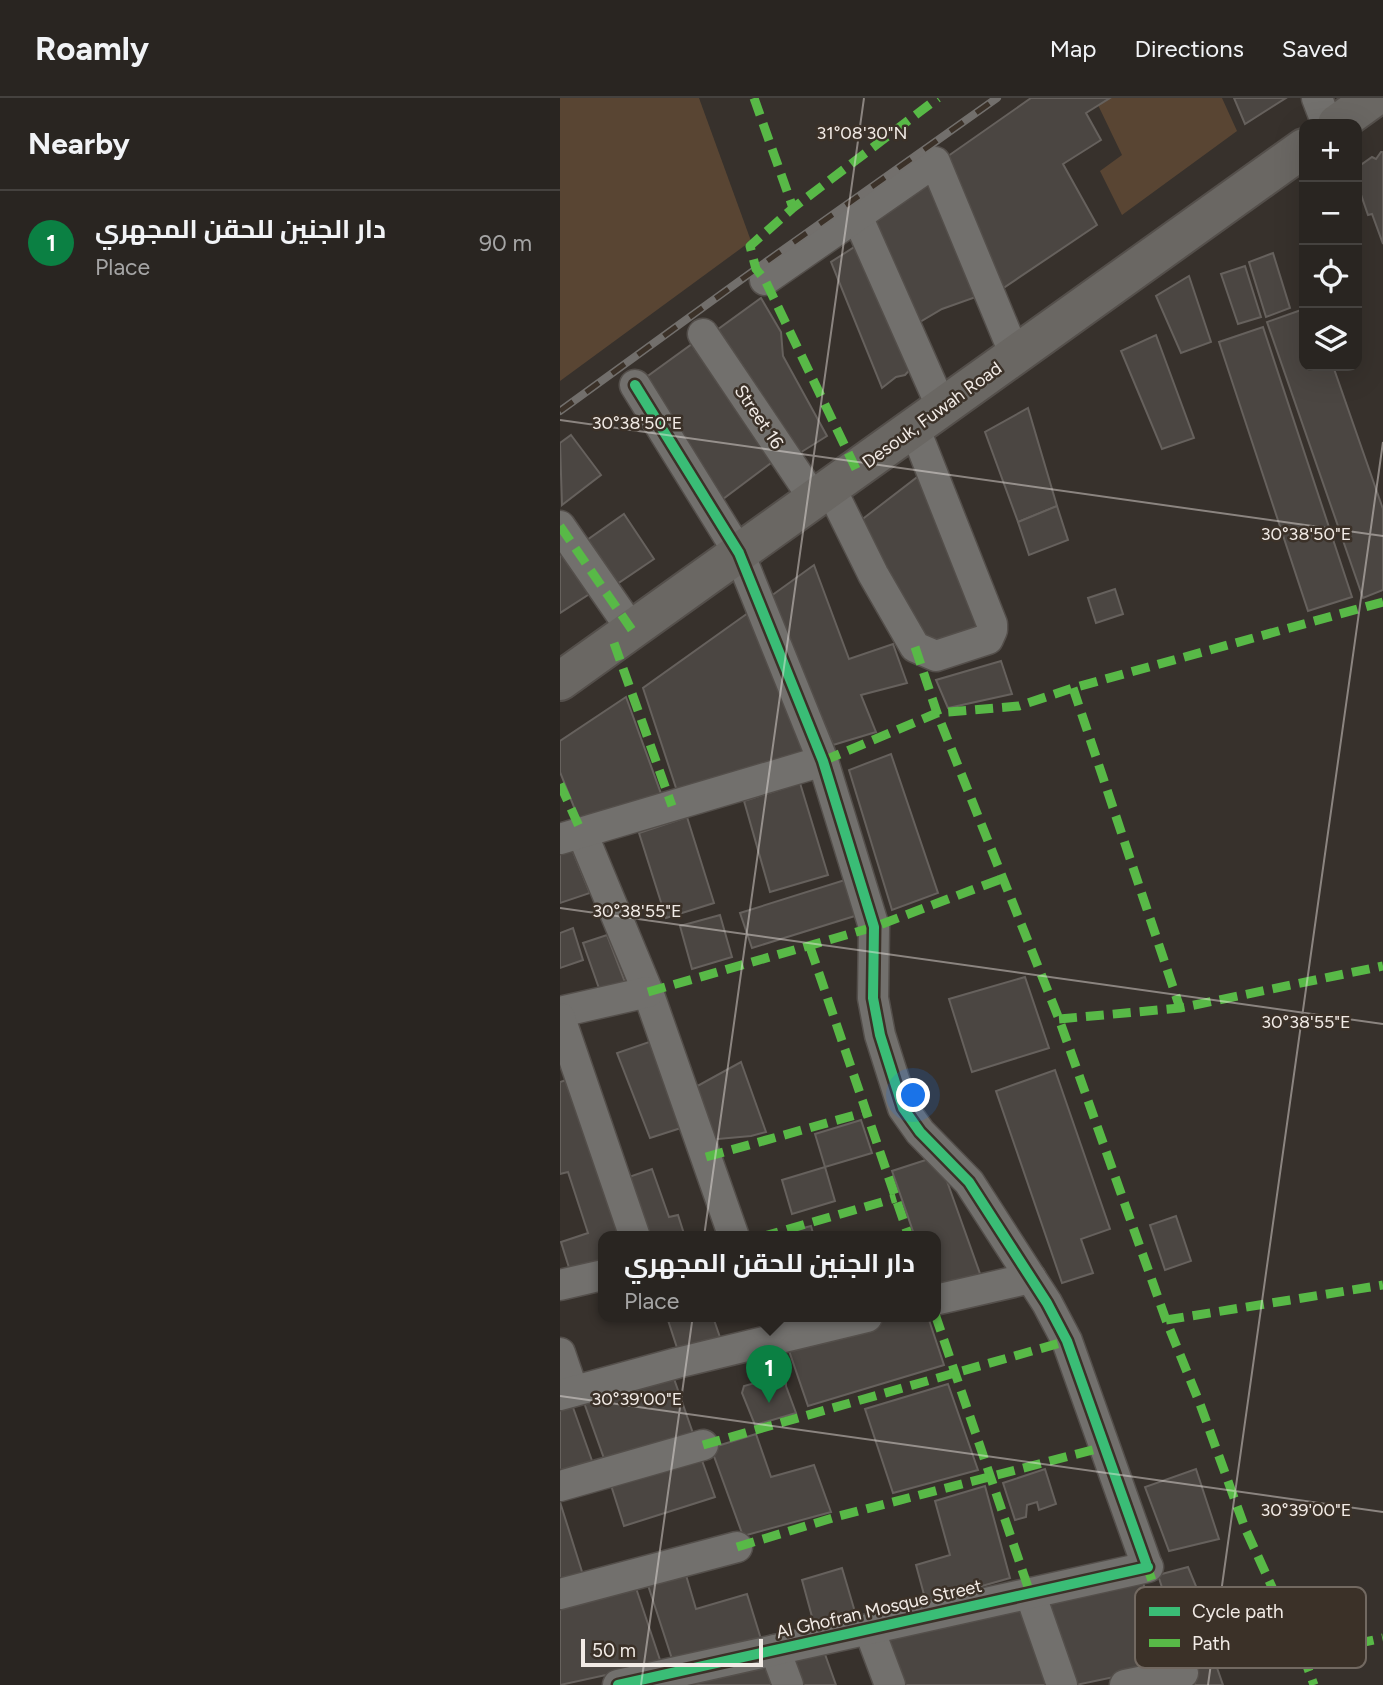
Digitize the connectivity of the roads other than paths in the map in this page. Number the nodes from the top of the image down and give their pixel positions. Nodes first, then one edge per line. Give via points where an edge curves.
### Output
1 (1317, 98) edge
2 (1373, 98) edge
3 (1325, 119) edge
4 (1344, 119) edge
5 (1299, 152) edge
6 (857, 216) junction
7 (765, 280) dead end
8 (703, 334) dead end
9 (1015, 355) junction
10 (635, 385) dead end
11 (928, 417) junction
12 (822, 493) junction
13 (560, 526) edge
14 (738, 553) junction
15 (632, 630) junction
16 (560, 681) edge
17 (823, 761) junction
18 (571, 836) edge
19 (648, 992) junction
20 (560, 1012) edge
21 (560, 1018) edge
22 (633, 1231) edge
23 (732, 1231) edge
24 (598, 1276) edge
25 (1031, 1278) junction
26 (560, 1285) edge
27 (941, 1299) edge
28 (826, 1322) edge
29 (769, 1329) edge
30 (560, 1353) edge
31 (567, 1393) edge
32 (703, 1445) dead end
33 (560, 1486) edge
34 (737, 1547) dead end
35 (1030, 1593) junction
36 (560, 1594) edge
37 (869, 1629) junction
38 (775, 1650) junction
39 (1184, 1675) edge
40 (669, 1680) edge
41 (618, 1685) edge
42 (788, 1685) edge
43 (890, 1685) edge
44 (1062, 1685) edge
45 (1125, 1685) edge

1 - 3 street
2 - 4 main road
5 - 9 main road, Desouk, Fuwah Road
6 - 7 street
6 - 9 street via 934,162
6 - 11 street
8 - 12 street, Street 16
9 - 11 main road, Desouk, Fuwah Road
10 - 14 street
11 - 12 main road, Desouk, Fuwah Road
11 - 12 street, Street 16 via 992,624 988,639 936,656 915,647
12 - 14 main road, Desouk, Fuwah Road
13 - 15 street
14 - 15 main road, Desouk, Fuwah Road
14 - 17 street
15 - 16 main road, Desouk, Fuwah Road
17 - 18 street
17 - 25 street via 874,927 873,998 903,1108 969,1182
18 - 19 street
19 - 20 street
19 - 23 street
21 - 22 street
24 - 26 street
25 - 27 street
25 - 35 street, Al Ghofran Mosque Street via 1067,1341 1147,1565
28 - 29 street
29 - 31 street via 677,1363
30 - 31 street
32 - 33 street
34 - 36 street
35 - 37 street, Al Ghofran Mosque Street
35 - 44 street
37 - 38 street, Al Ghofran Mosque Street
37 - 43 street
38 - 40 street, Al Ghofran Mosque Street
38 - 42 street
39 - 45 street
40 - 41 street, Al Ghofran Mosque Street

